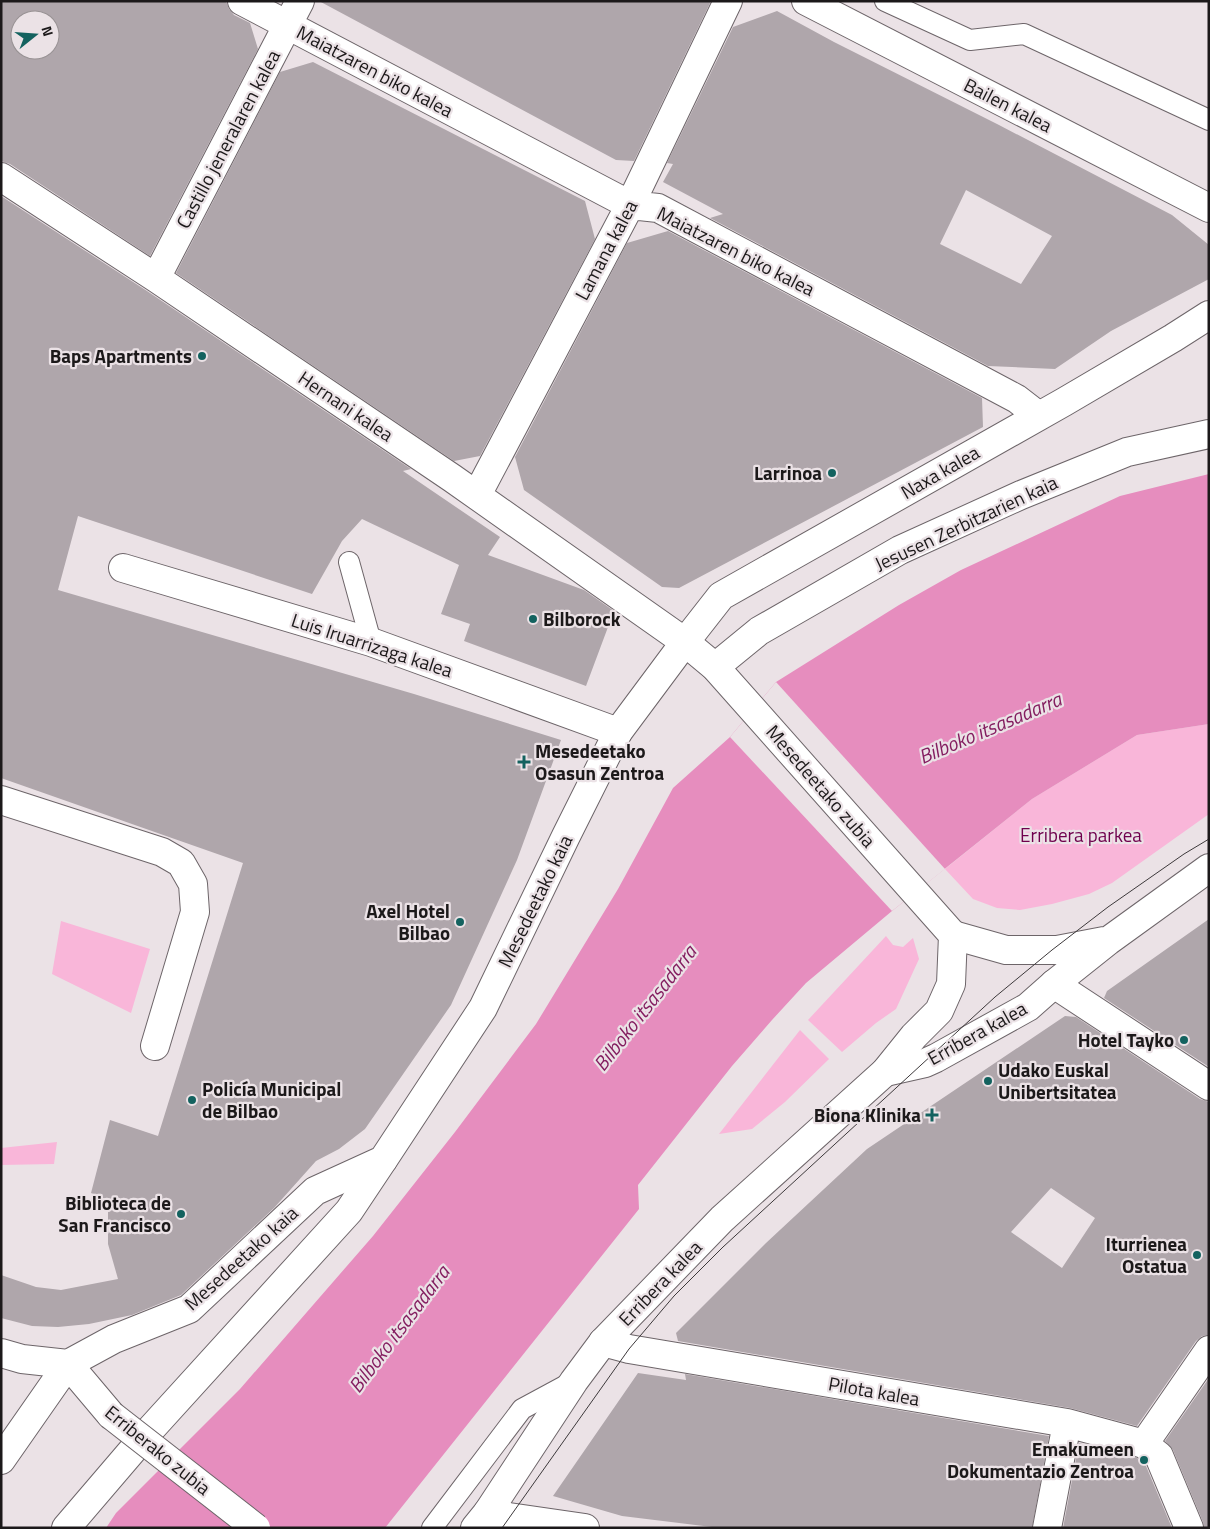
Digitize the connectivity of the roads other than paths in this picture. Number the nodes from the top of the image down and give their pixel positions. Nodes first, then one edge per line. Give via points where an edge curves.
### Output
1 (242, 1) edge
2 (300, 1) edge
3 (728, 1) edge
4 (806, 1) edge
5 (885, 1) edge
6 (288, 25) junction
7 (1209, 120) edge
8 (1, 177) edge
9 (630, 205) junction
10 (1209, 208) edge
11 (156, 278) junction
12 (1209, 315) edge
13 (1039, 416) junction
14 (1209, 434) edge
15 (477, 495) junction
16 (349, 562) dead end
17 (123, 568) dead end
18 (371, 642) junction
19 (685, 642) junction
20 (715, 667) junction
21 (618, 732) junction
22 (1, 800) edge
23 (1209, 868) edge
24 (952, 935) junction
25 (1108, 940) junction
26 (1054, 984) junction
27 (155, 1046) dead end
28 (885, 1072) junction
29 (1209, 1086) edge
30 (383, 1160) junction
31 (603, 1342) junction
32 (1209, 1350) edge
33 (1, 1353) edge
34 (68, 1364) junction
35 (574, 1381) junction
36 (1067, 1423) junction
37 (1144, 1444) junction
38 (1, 1460) edge
39 (482, 1520) edge
40 (66, 1528) edge
41 (256, 1528) edge
42 (432, 1528) edge
43 (585, 1528) edge
44 (1047, 1528) edge
45 (1189, 1528) edge

1 - 6 street, Maiatzaren biko kalea
2 - 6 street, Castillo jeneralaren kalea
3 - 9 street, Lamana kalea
4 - 10 street, Bailen kalea
5 - 7 lane via 970,40 1024,34
6 - 9 street, Maiatzaren biko kalea
6 - 11 street, Castillo jeneralaren kalea
8 - 11 street, Hernani kalea
9 - 13 street, Maiatzaren biko kalea via 658,208 1017,399
9 - 15 street, Lamana kalea
11 - 15 street, Hernani kalea
12 - 13 street, Naxa kalea
13 - 19 street, Naxa kalea via 721,596
14 - 20 street, Jesusen Zerbitzarien kaia via 1128,452 1021,495 900,550 760,631
15 - 19 street, Hernani kalea
16 - 18 lane
17 - 18 street, Luis Iruarrizaga kalea
18 - 21 street, Luis Iruarrizaga kalea
19 - 20 street, Mesedeetako zubia
19 - 21 street, Mesedeetako kaia
20 - 24 street, Mesedeetako zubia
21 - 30 street, Mesedeetako kaia via 483,1008
22 - 27 street via 162,852 181,863 193,884 195,912
23 - 25 street, Erribera kalea
24 - 25 street, Erribera kalea via 1006,950 1057,950
24 - 28 street, Erribera kalea via 952,984 939,1010
25 - 26 street, Erribera kalea
26 - 28 street, Erribera kalea via 1028,1007 936,1058
26 - 29 street
28 - 31 street, Erribera kalea via 722,1219
30 - 34 street, Mesedeetako kaia via 315,1191 190,1309 114,1339
30 - 40 street, Mesedeetako kaia via 349,1211 149,1431
31 - 35 street, Erribera kalea
31 - 36 street, Pilota kalea via 644,1352
32 - 37 street
33 - 34 street via 22,1359
34 - 38 street
34 - 41 street, Erriberako zubia, bridge via 111,1414
35 - 39 street, Erribera kalea
35 - 42 lane via 522,1409
36 - 37 street, Pilota kalea
36 - 44 street
37 - 45 street via 1159,1456
39 - 43 street via 519,1519

